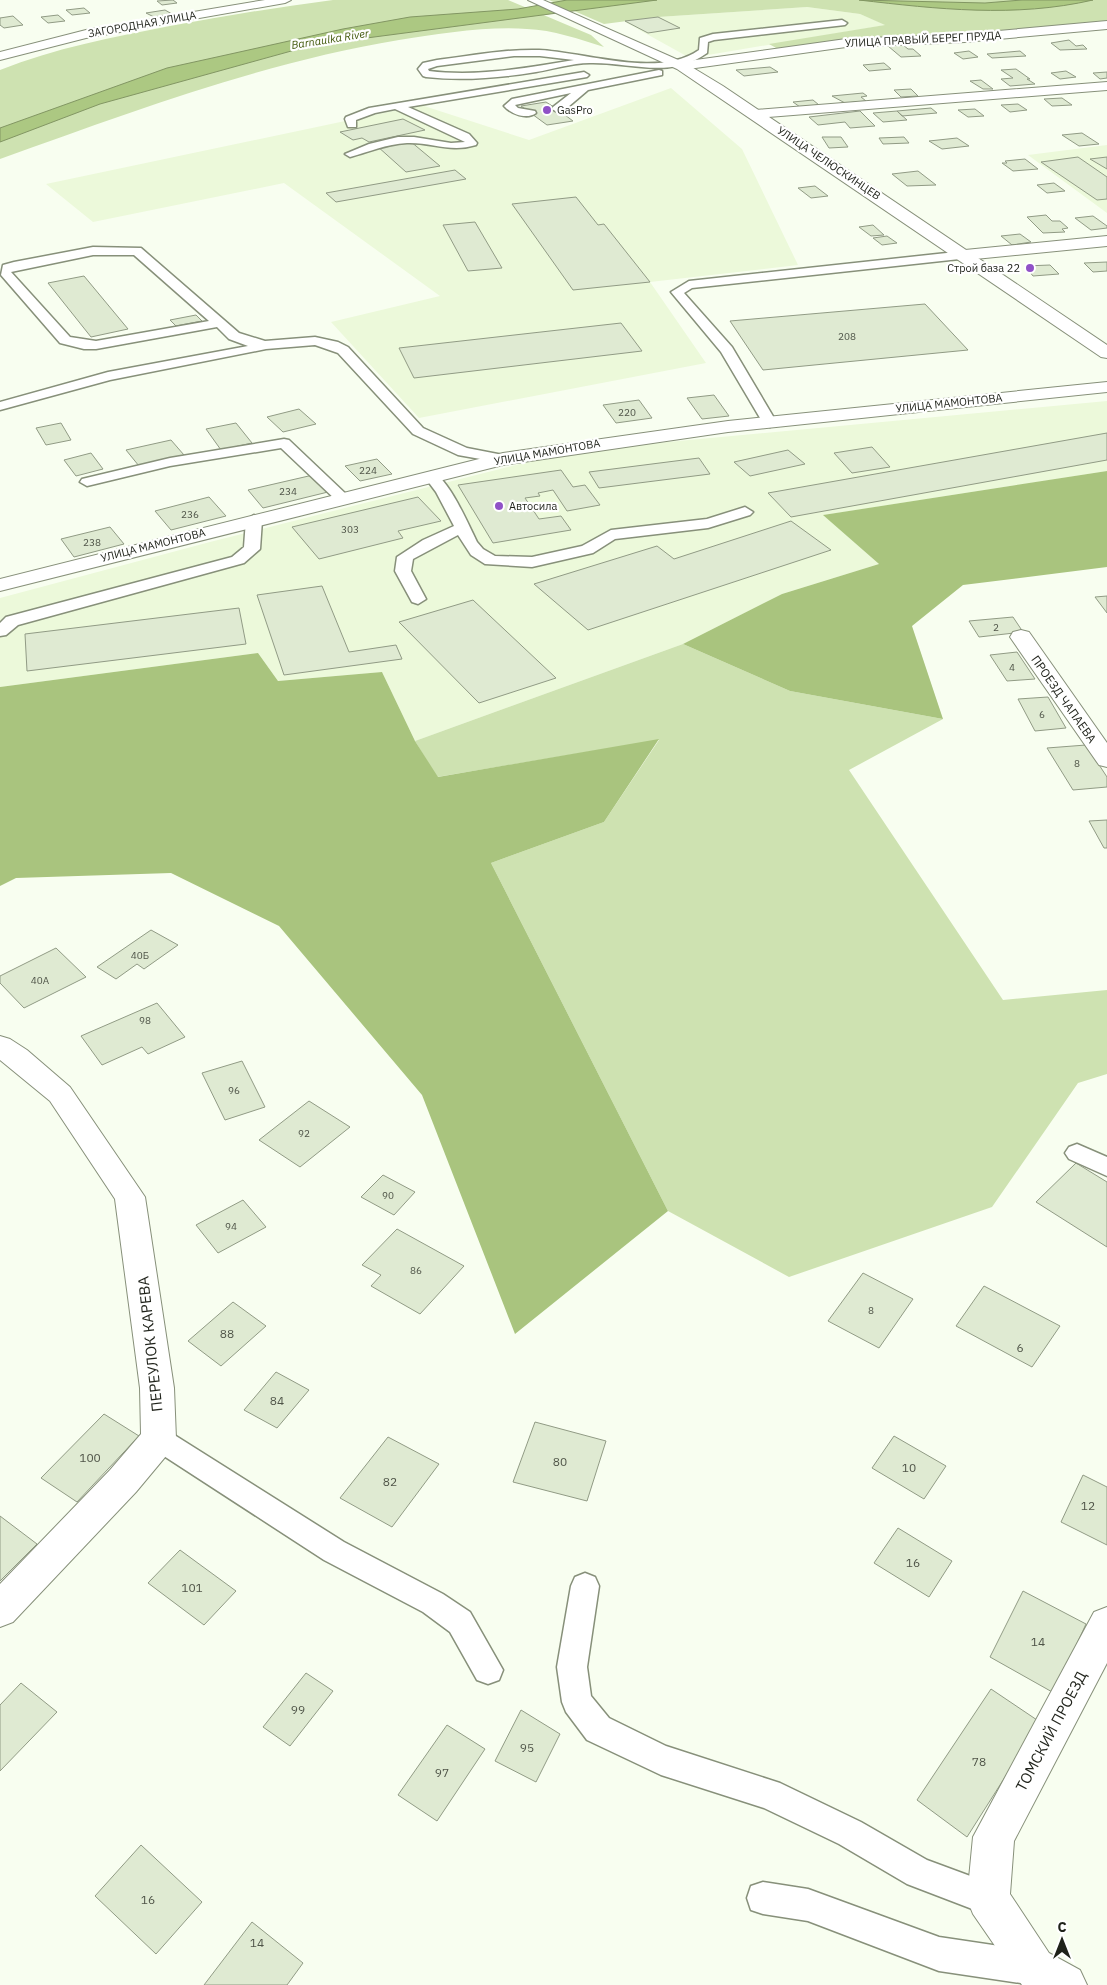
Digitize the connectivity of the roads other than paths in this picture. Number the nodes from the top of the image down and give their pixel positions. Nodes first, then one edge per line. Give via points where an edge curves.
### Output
1 (285, 0) edge
2 (534, 0) edge
3 (842, 23) dead end
4 (1107, 25) edge
5 (0, 56) edge
6 (590, 60) junction
7 (651, 64) junction
8 (681, 66) junction
9 (588, 86) junction
10 (1107, 86) edge
11 (396, 106) junction
12 (556, 109) dead end
13 (531, 113) dead end
14 (756, 114) junction
15 (352, 125) dead end
16 (350, 154) dead end
17 (1107, 242) edge
18 (965, 255) junction
19 (220, 323) junction
20 (268, 346) junction
21 (1107, 353) edge
22 (1107, 387) edge
23 (0, 406) edge
24 (770, 423) junction
25 (503, 459) junction
26 (431, 476) junction
27 (87, 482) dead end
28 (342, 498) junction
29 (745, 512) dead end
30 (254, 520) junction
31 (462, 528) junction
32 (0, 585) edge
33 (418, 599) dead end
34 (0, 631) edge
35 (1021, 637) dead end
36 (1107, 760) edge
37 (9, 1051) edge
38 (1077, 1152) dead end
39 (1107, 1167) edge
40 (159, 1439) junction
41 (585, 1586) dead end
42 (0, 1610) edge
43 (1107, 1625) edge
44 (488, 1670) dead end
45 (763, 1898) dead end
46 (988, 1899) junction
47 (1049, 1976) edge

1 - 5 street, ЗАГОРОДНАЯ УЛИЦА via 95,33
2 - 8 street, УЛИЦА ЧЕЛЮСКИНЦЕВ
3 - 8 lane via 713,37 703,40 704,52 699,58
4 - 8 street, УЛИЦА ПРАВЫЙ БЕРЕГ ПРУДА via 965,38 846,43
6 - 6 lane via 471,77 426,74 423,69 437,63 511,54 560,54
6 - 7 lane
7 - 8 lane
7 - 11 lane
8 - 9 lane
8 - 14 street, УЛИЦА ЧЕЛЮСКИНЦЕВ
9 - 12 lane
9 - 13 lane via 512,102 509,106 515,111
10 - 14 street
11 - 15 lane via 356,115 350,118
11 - 16 lane via 465,136 472,143 448,146 405,140 366,147
14 - 18 street, УЛИЦА ЧЕЛЮСКИНЦЕВ
17 - 18 street
18 - 21 street, УЛИЦА ЧЕЛЮСКИНЦЕВ
18 - 24 lane via 689,284 677,292 727,350
19 - 19 lane via 137,251 93,250 14,266 5,272 65,340 73,343 96,345
19 - 20 lane via 240,339
20 - 23 lane via 108,376
20 - 25 lane via 302,341 330,343 343,350 418,430 463,452
22 - 24 street, УЛИЦА МАМОНТОВА
24 - 25 street, УЛИЦА МАМОНТОВА via 578,446
25 - 26 street, УЛИЦА МАМОНТОВА
26 - 28 street, УЛИЦА МАМОНТОВА
26 - 31 lane via 443,490
27 - 28 lane via 170,462 284,443
28 - 30 street, УЛИЦА МАМОНТОВА
29 - 31 lane via 708,523 610,535 587,550 526,562 491,560 477,552
30 - 32 street, УЛИЦА МАМОНТОВА
30 - 34 lane via 252,549 238,560 25,617 12,621
31 - 33 lane via 405,557 402,571
35 - 36 street, ПРОЕЗД ЧАПАЕВА
37 - 40 street, ПЕРЕУЛОК КАРЕВА via 60,1094 130,1197 156,1378
38 - 39 lane
40 - 42 street
40 - 44 lane via 334,1552 433,1603 460,1622
41 - 46 lane via 572,1667 577,1702 598,1729 662,1760 769,1794 850,1833 918,1873
43 - 46 street, ТОМСКИЙ ПРОЕЗД via 994,1837
45 - 47 lane via 808,1905 939,1954
46 - 47 street

